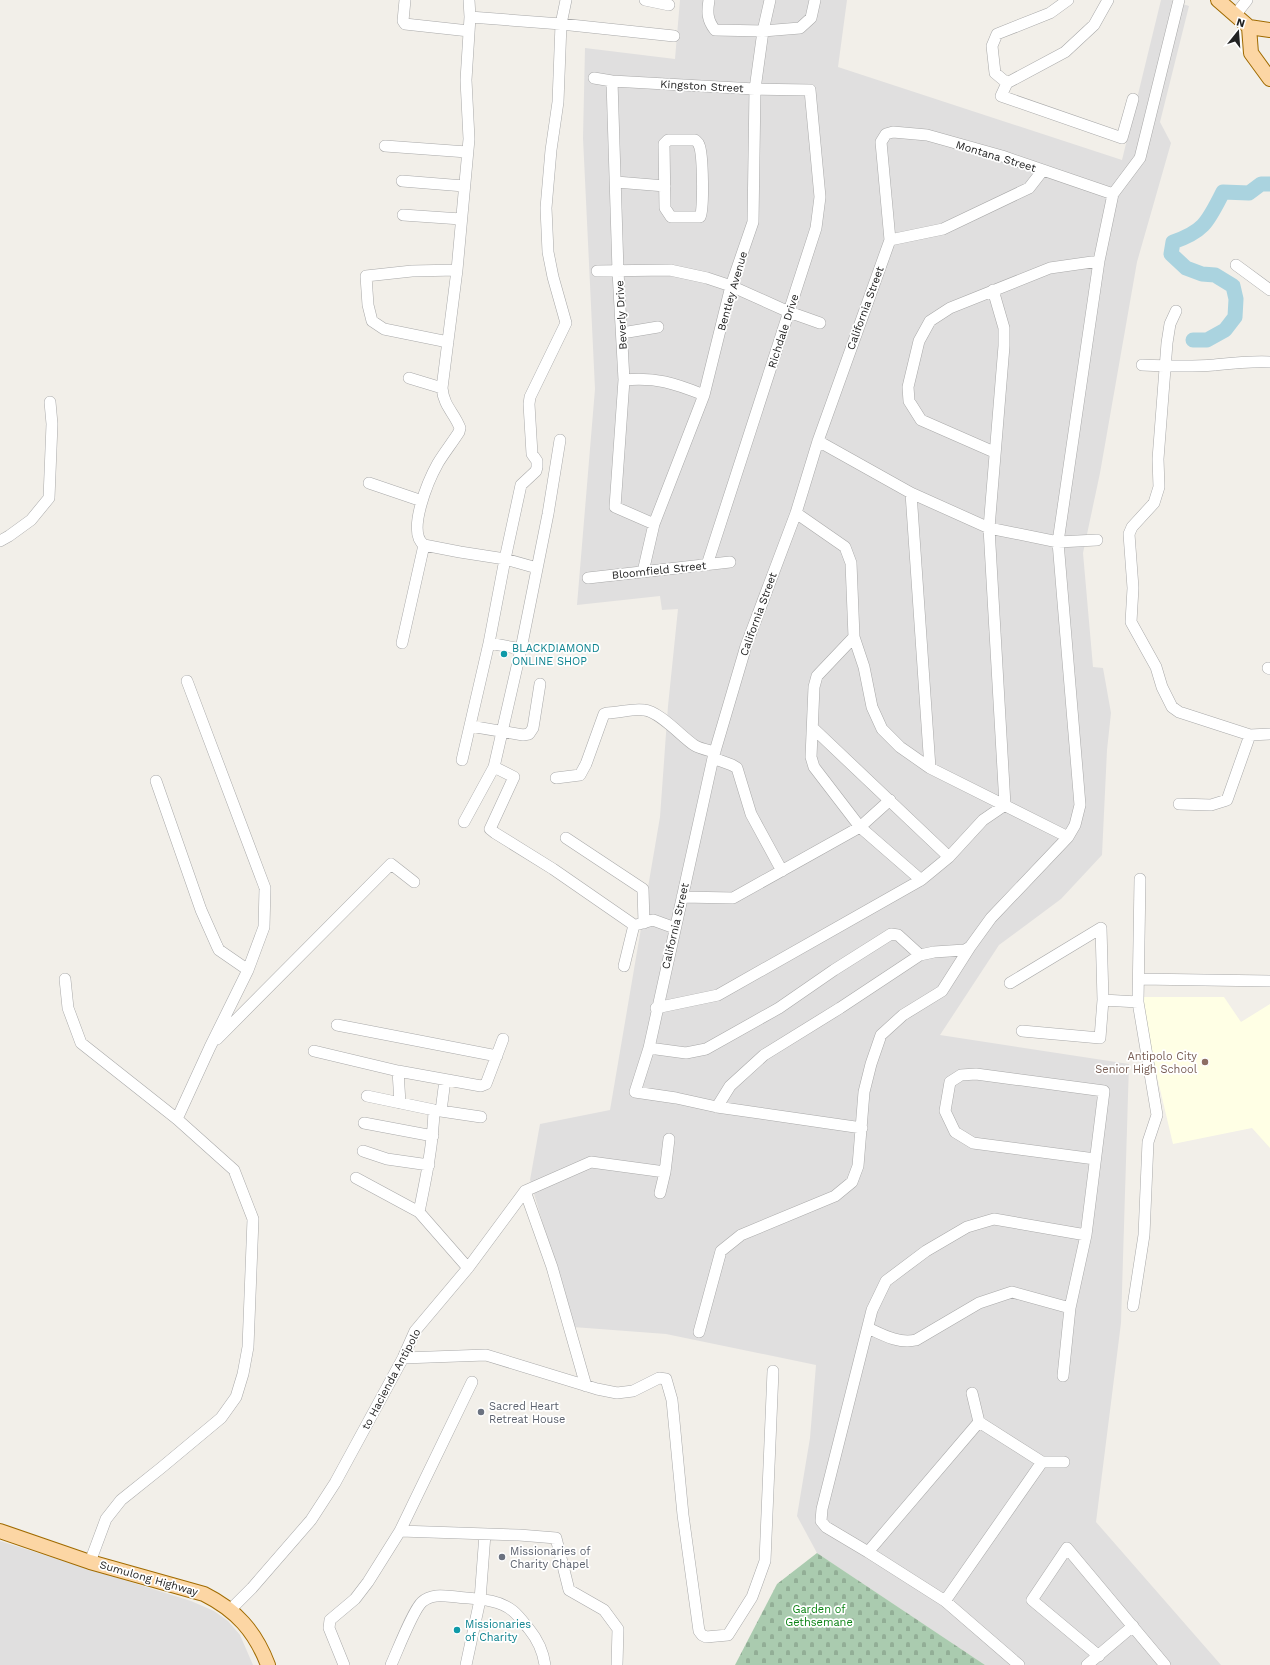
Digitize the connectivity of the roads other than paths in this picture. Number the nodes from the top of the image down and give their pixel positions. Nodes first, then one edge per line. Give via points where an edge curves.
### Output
1 (406, 0) edge
2 (469, 0) edge
3 (566, 0) edge
4 (645, 0) edge
5 (709, 0) edge
6 (770, 0) edge
7 (815, 0) edge
8 (1068, 0) edge
9 (1108, 0) edge
10 (1179, 0) edge
11 (1218, 0) edge
12 (1247, 0) edge
13 (669, 5) dead end
14 (1236, 14) junction
15 (470, 18) junction
16 (561, 24) junction
17 (1249, 27) junction
18 (1270, 30) edge
19 (469, 31) junction
20 (763, 31) junction
21 (674, 36) dead end
22 (594, 78) dead end
23 (1270, 79) edge
24 (612, 81) junction
25 (1007, 83) junction
26 (755, 89) junction
27 (810, 90) joint
28 (1133, 99) dead end
29 (881, 142) joint
30 (384, 146) dead end
31 (467, 152) junction
32 (1043, 170) junction
33 (402, 181) dead end
34 (616, 182) junction
35 (464, 186) junction
36 (665, 186) junction
37 (1113, 194) junction
38 (403, 215) dead end
39 (461, 219) junction
40 (890, 240) junction
41 (1099, 261) junction
42 (1236, 265) dead end
43 (457, 270) junction
44 (597, 271) dead end
45 (618, 271) junction
46 (731, 286) junction
47 (992, 290) junction
48 (1270, 290) edge
49 (1176, 311) dead end
50 (789, 312) junction
51 (820, 323) dead end
52 (658, 327) dead end
53 (622, 333) junction
54 (448, 342) junction
55 (1270, 362) edge
56 (1142, 365) dead end
57 (1166, 366) junction
58 (409, 378) dead end
59 (624, 380) junction
60 (442, 388) junction
61 (704, 395) junction
62 (50, 402) dead end
63 (560, 440) dead end
64 (818, 441) junction
65 (994, 452) junction
66 (369, 483) dead end
67 (911, 493) junction
68 (422, 501) junction
69 (796, 512) junction
70 (654, 524) junction
71 (989, 528) junction
72 (1097, 540) dead end
73 (0, 541) edge
74 (1058, 542) junction
75 (424, 545) junction
76 (505, 559) junction
77 (730, 562) dead end
78 (707, 565) junction
79 (537, 568) junction
80 (643, 572) junction
81 (588, 578) dead end
82 (854, 637) junction
83 (402, 643) dead end
84 (490, 643) junction
85 (522, 649) junction
86 (187, 681) dead end
87 (540, 684) dead end
88 (470, 726) junction
89 (813, 728) junction
90 (503, 732) junction
91 (1270, 734) edge
92 (1250, 735) junction
93 (714, 755) junction
94 (462, 760) dead end
95 (494, 767) junction
96 (930, 768) junction
97 (556, 778) dead end
98 (156, 780) dead end
99 (890, 800) junction
100 (1179, 804) dead end
101 (1005, 805) junction
102 (464, 822) dead end
103 (860, 827) junction
104 (1068, 837) junction
105 (566, 838) dead end
106 (950, 857) junction
107 (782, 871) junction
108 (1140, 879) dead end
109 (921, 880) junction
110 (414, 882) dead end
111 (682, 897) junction
112 (639, 924) junction
113 (675, 928) junction
114 (970, 948) junction
115 (920, 955) junction
116 (624, 966) dead end
117 (248, 970) junction
118 (66, 979) dead end
119 (1139, 979) junction
120 (1270, 981) edge
121 (1010, 983) dead end
122 (1103, 1000) junction
123 (1138, 1002) junction
124 (656, 1008) junction
125 (337, 1025) dead end
126 (1022, 1031) dead end
127 (502, 1039) dead end
128 (210, 1047) junction
129 (649, 1048) junction
130 (314, 1051) dead end
131 (497, 1056) junction
132 (398, 1071) junction
133 (445, 1080) junction
134 (366, 1096) dead end
135 (400, 1103) junction
136 (717, 1107) junction
137 (437, 1111) junction
138 (481, 1117) dead end
139 (177, 1119) junction
140 (364, 1123) dead end
141 (862, 1128) junction
142 (433, 1136) junction
143 (669, 1139) dead end
144 (363, 1151) dead end
145 (1095, 1159) junction
146 (429, 1165) junction
147 (665, 1172) junction
148 (356, 1178) dead end
149 (524, 1191) junction
150 (660, 1193) dead end
151 (419, 1212) junction
152 (1086, 1235) junction
153 (468, 1268) junction
154 (1133, 1306) dead end
155 (1070, 1308) junction
156 (868, 1328) junction
157 (699, 1332) dead end
158 (403, 1358) junction
159 (774, 1371) dead end
160 (1063, 1376) dead end
161 (472, 1382) dead end
162 (586, 1386) junction
163 (972, 1393) dead end
164 (979, 1422) junction
165 (1042, 1462) junction
166 (1064, 1462) dead end
167 (0, 1531) edge
168 (400, 1531) junction
169 (485, 1534) junction
170 (868, 1552) junction
171 (90, 1562) junction
172 (480, 1600) junction
173 (945, 1601) junction
174 (230, 1610) junction
175 (1134, 1626) junction
176 (1099, 1656) junction
177 (268, 1665) edge
178 (344, 1665) edge
179 (391, 1665) edge
180 (466, 1665) edge
181 (545, 1665) edge
182 (617, 1665) edge
183 (1019, 1665) edge
184 (1087, 1665) edge
185 (1165, 1665) edge

1 - 19 street via 403,16 405,24
2 - 15 street
3 - 16 street
4 - 13 street
5 - 20 street via 709,23 715,30
6 - 20 street, Bentley Avenue
7 - 20 street via 811,18 800,28
8 - 25 street via 1050,13 997,34 992,46 995,73
9 - 25 street via 1094,25 1065,52
10 - 37 street via 1140,158
11 - 14 main road
12 - 14 street
14 - 17 main road
15 - 16 street
15 - 19 street
16 - 21 street
16 - 76 street via 558,102 546,208 548,252 566,323 530,397 532,454 537,467 521,485
17 - 18 main road
17 - 23 main road via 1251,53
19 - 31 street via 466,80 469,139
20 - 26 street, Bentley Avenue
22 - 24 street, Kingston Street
24 - 26 street, Kingston Street
24 - 34 street, Beverly Drive
25 - 28 street via 1001,96 1122,138
26 - 27 street, Kingston Street
26 - 46 street, Bentley Avenue via 753,222
27 - 50 street, Richdale Drive via 820,197 816,228
29 - 32 street, Montana Street via 886,134 893,132 927,135
29 - 40 street, California Street
30 - 31 street
31 - 35 street
32 - 37 street, Montana Street
32 - 40 street via 1029,188 943,229
33 - 35 street
34 - 36 street
34 - 45 street, Beverly Drive
35 - 39 street
36 - 36 street via 664,144 695,140 698,142 702,175 702,215 671,217 665,208
37 - 41 street
38 - 39 street
39 - 43 street
40 - 64 street, California Street
41 - 47 street via 1050,268
41 - 74 street
42 - 48 street
43 - 54 street
43 - 54 street via 366,276 372,321 384,330
44 - 45 street
45 - 46 street via 670,270
45 - 53 street, Beverly Drive
46 - 50 street
46 - 61 street, Bentley Avenue
47 - 65 street via 1004,328
47 - 65 street via 950,308 930,320 919,341 908,387 908,401 921,420
49 - 57 street via 1168,335
50 - 51 street
50 - 78 street, Richdale Drive
52 - 53 street
53 - 59 street, Beverly Drive
54 - 60 street
55 - 57 street
56 - 57 street
57 - 92 street via 1158,459 1159,487 1154,503 1132,527 1129,534 1133,588 1130,622 1156,667 1172,707 1179,712
58 - 60 street
59 - 61 street via 643,378 666,381
59 - 70 street, Beverly Drive via 614,507
60 - 68 street via 443,398 460,428 437,464
61 - 70 street, Bentley Avenue
62 - 73 street via 52,424 49,498 31,520
63 - 79 street
64 - 67 street
64 - 69 street, California Street
65 - 71 street
66 - 68 street
67 - 71 street
67 - 96 street
68 - 75 street via 418,534 420,542
69 - 82 street via 845,547 851,563
69 - 93 street, California Street via 746,646
70 - 80 street, Bentley Avenue
71 - 74 street
71 - 101 street
72 - 74 street
74 - 104 street via 1080,805 1075,825
75 - 76 street
75 - 83 street
76 - 79 street
76 - 84 street
77 - 78 street, Bloomfield Street
78 - 80 street, Bloomfield Street
79 - 85 street
80 - 81 street, Bloomfield Street
82 - 89 street via 817,676 814,687
82 - 96 street via 864,667 872,707 882,729 900,747
84 - 85 street
84 - 88 street
85 - 90 street
86 - 117 street via 265,888 264,927
87 - 90 street via 532,731 523,735
88 - 90 street
88 - 94 street
89 - 99 street
89 - 103 street via 811,757 814,767
90 - 95 street
91 - 92 street
92 - 100 street via 1227,800 1211,805
93 - 97 street via 693,744 651,711 608,713 604,714 580,775
93 - 107 street via 737,768 751,814
93 - 111 street, California Street
95 - 102 street
95 - 112 street via 514,776 490,829
96 - 101 street
98 - 117 street via 201,910 217,946
99 - 103 street
99 - 106 street
101 - 104 street
101 - 106 street via 983,820
103 - 107 street
103 - 109 street
104 - 114 street via 992,918
105 - 112 street via 642,889
106 - 109 street
107 - 111 street via 733,898
108 - 119 street
109 - 124 street via 718,995
110 - 128 street via 391,864
111 - 113 street, California Street
112 - 113 street via 653,920
112 - 116 street
113 - 124 street, California Street
114 - 115 street
114 - 141 street via 942,991 903,1015 881,1035 864,1092
115 - 129 street via 898,935 891,934 779,1008 706,1049 686,1053
115 - 136 street via 764,1055 730,1086
117 - 128 street
118 - 139 street via 68,1008 81,1042
119 - 120 street
119 - 123 street
121 - 122 street via 1101,928
122 - 123 street
122 - 126 street via 1100,1038
123 - 154 street via 1157,1115 1148,1142 1144,1235
124 - 129 street, California Street
125 - 131 street
127 - 131 street
128 - 139 street
129 - 136 street, California Street via 635,1092
130 - 132 street
131 - 133 street via 486,1084 481,1086
132 - 133 street
132 - 135 street
133 - 137 street
134 - 135 street
135 - 137 street
136 - 141 street
137 - 138 street
137 - 142 street
139 - 171 street via 234,1170 253,1219 248,1346 243,1374 236,1397 220,1418 121,1500 106,1519
140 - 142 street
141 - 157 street via 858,1166 852,1182 835,1196 741,1235 721,1251
142 - 146 street
143 - 147 street
144 - 146 street via 387,1159
145 - 145 street via 1104,1091 976,1074 961,1075 950,1082 945,1111 956,1132 973,1143
145 - 152 street
146 - 151 street
147 - 149 street via 591,1162
147 - 150 street
148 - 151 street
149 - 153 street, to Hacienda Antipolo
149 - 162 street via 552,1267
151 - 153 street
152 - 155 street
152 - 156 street via 994,1219 967,1227 926,1251 886,1281 872,1310
153 - 158 street, to Hacienda Antipolo via 415,1331
155 - 156 street via 1012,1292 979,1303 909,1342 896,1340
155 - 160 street
156 - 170 street via 821,1521 833,1532
158 - 162 street via 486,1355
158 - 174 street, to Hacienda Antipolo via 335,1483 311,1520
159 - 162 street via 765,1561 752,1597 728,1635 706,1636 699,1631 668,1382 664,1378 659,1378 633,1391 617,1393
161 - 168 street
163 - 164 street
164 - 165 street
164 - 170 street
165 - 166 street
165 - 173 street
167 - 171 main road, Sumulong Highway
168 - 169 street
168 - 178 street via 368,1582 328,1623
169 - 172 street
169 - 182 street via 556,1538 569,1590 604,1610 618,1629
170 - 173 street
171 - 174 main road, Sumulong Highway via 204,1594
172 - 179 street via 435,1596 422,1602
172 - 180 street
172 - 181 street via 502,1604 517,1614 537,1640
173 - 183 street
174 - 177 main road, Sumulong Highway via 254,1635
175 - 176 street
175 - 176 street via 1067,1548 1032,1600
175 - 185 street
176 - 184 street

